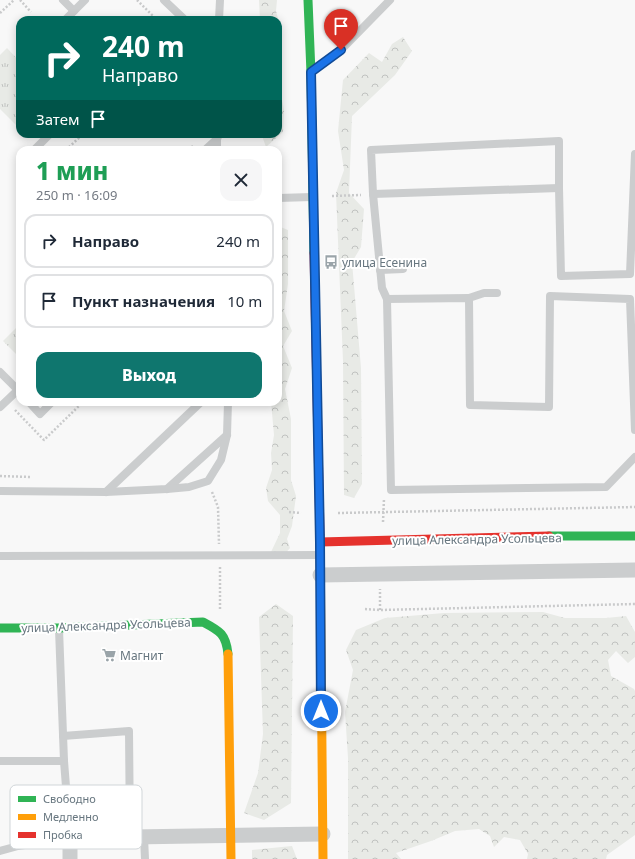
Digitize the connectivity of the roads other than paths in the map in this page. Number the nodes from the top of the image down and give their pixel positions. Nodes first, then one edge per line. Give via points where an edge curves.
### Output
1 (63, 0) edge
2 (85, 0) edge
3 (164, 0) edge
4 (220, 0) edge
5 (308, 0) edge
6 (390, 0) edge
7 (74, 11) junction
8 (68, 16) edge
9 (181, 16) edge
10 (219, 16) edge
11 (311, 72) junction
12 (46, 138) edge
13 (216, 138) edge
14 (38, 146) edge
15 (209, 146) edge
16 (635, 154) edge
17 (559, 188) junction
18 (373, 194) junction
19 (313, 197) junction
20 (282, 198) edge
21 (403, 269) dead end
22 (380, 270) junction
23 (497, 293) dead end
24 (470, 298) junction
25 (388, 299) junction
26 (0, 372) edge
27 (16, 388) edge
28 (16, 394) edge
29 (33, 406) edge
30 (48, 406) edge
31 (197, 406) edge
32 (228, 406) edge
33 (0, 407) edge
34 (635, 430) edge
35 (227, 436) junction
36 (635, 458) edge
37 (167, 489) junction
38 (0, 491) edge
39 (106, 492) junction
40 (635, 536) edge
41 (320, 542) junction
42 (320, 555) junction
43 (0, 556) edge
44 (635, 570) edge
45 (320, 575) junction
46 (0, 628) edge
47 (59, 628) junction
48 (63, 736) junction
49 (0, 761) edge
50 (64, 761) junction
51 (66, 785) edge
52 (133, 785) edge
53 (323, 834) junction
54 (230, 835) junction
55 (142, 837) edge
56 (10, 848) edge
57 (141, 849) edge
58 (0, 851) edge
59 (145, 859) edge
60 (231, 859) edge
61 (324, 859) edge

1 - 7 lane
2 - 7 lane
3 - 9 lane
4 - 10 lane
5 - 11 main road
6 - 11 lane via 341,50
7 - 8 lane
11 - 19 main road
12 - 14 lane
13 - 15 lane
16 - 17 lane via 630,274 561,276
17 - 18 lane
17 - 18 lane via 559,142 371,150
18 - 22 lane
19 - 20 lane
19 - 41 main road
21 - 22 lane
22 - 25 lane via 382,288
23 - 24 lane via 484,293
24 - 25 lane
24 - 34 lane via 470,405 549,407 550,296 630,300
25 - 36 lane via 391,490 606,487
26 - 27 lane
28 - 33 lane
29 - 30 lane via 40,414
31 - 39 lane
32 - 35 lane
35 - 37 lane
35 - 37 lane via 221,460 208,481 189,487
37 - 39 lane
38 - 39 lane
40 - 41 main road, улица Александра Усольцева
41 - 42 main road
42 - 43 lane
42 - 45 main road
44 - 45 street
45 - 53 main road
46 - 47 main road, улица Александра Усольцева
47 - 48 lane
47 - 54 main road, улица Александра Усольцева via 203,622 220,630 227,642 229,663
48 - 50 lane
48 - 52 lane via 129,731
49 - 50 lane
50 - 51 lane
53 - 54 street
53 - 61 main road
54 - 55 street
54 - 60 main road, улица Александра Усольцева
56 - 58 lane
57 - 59 lane

